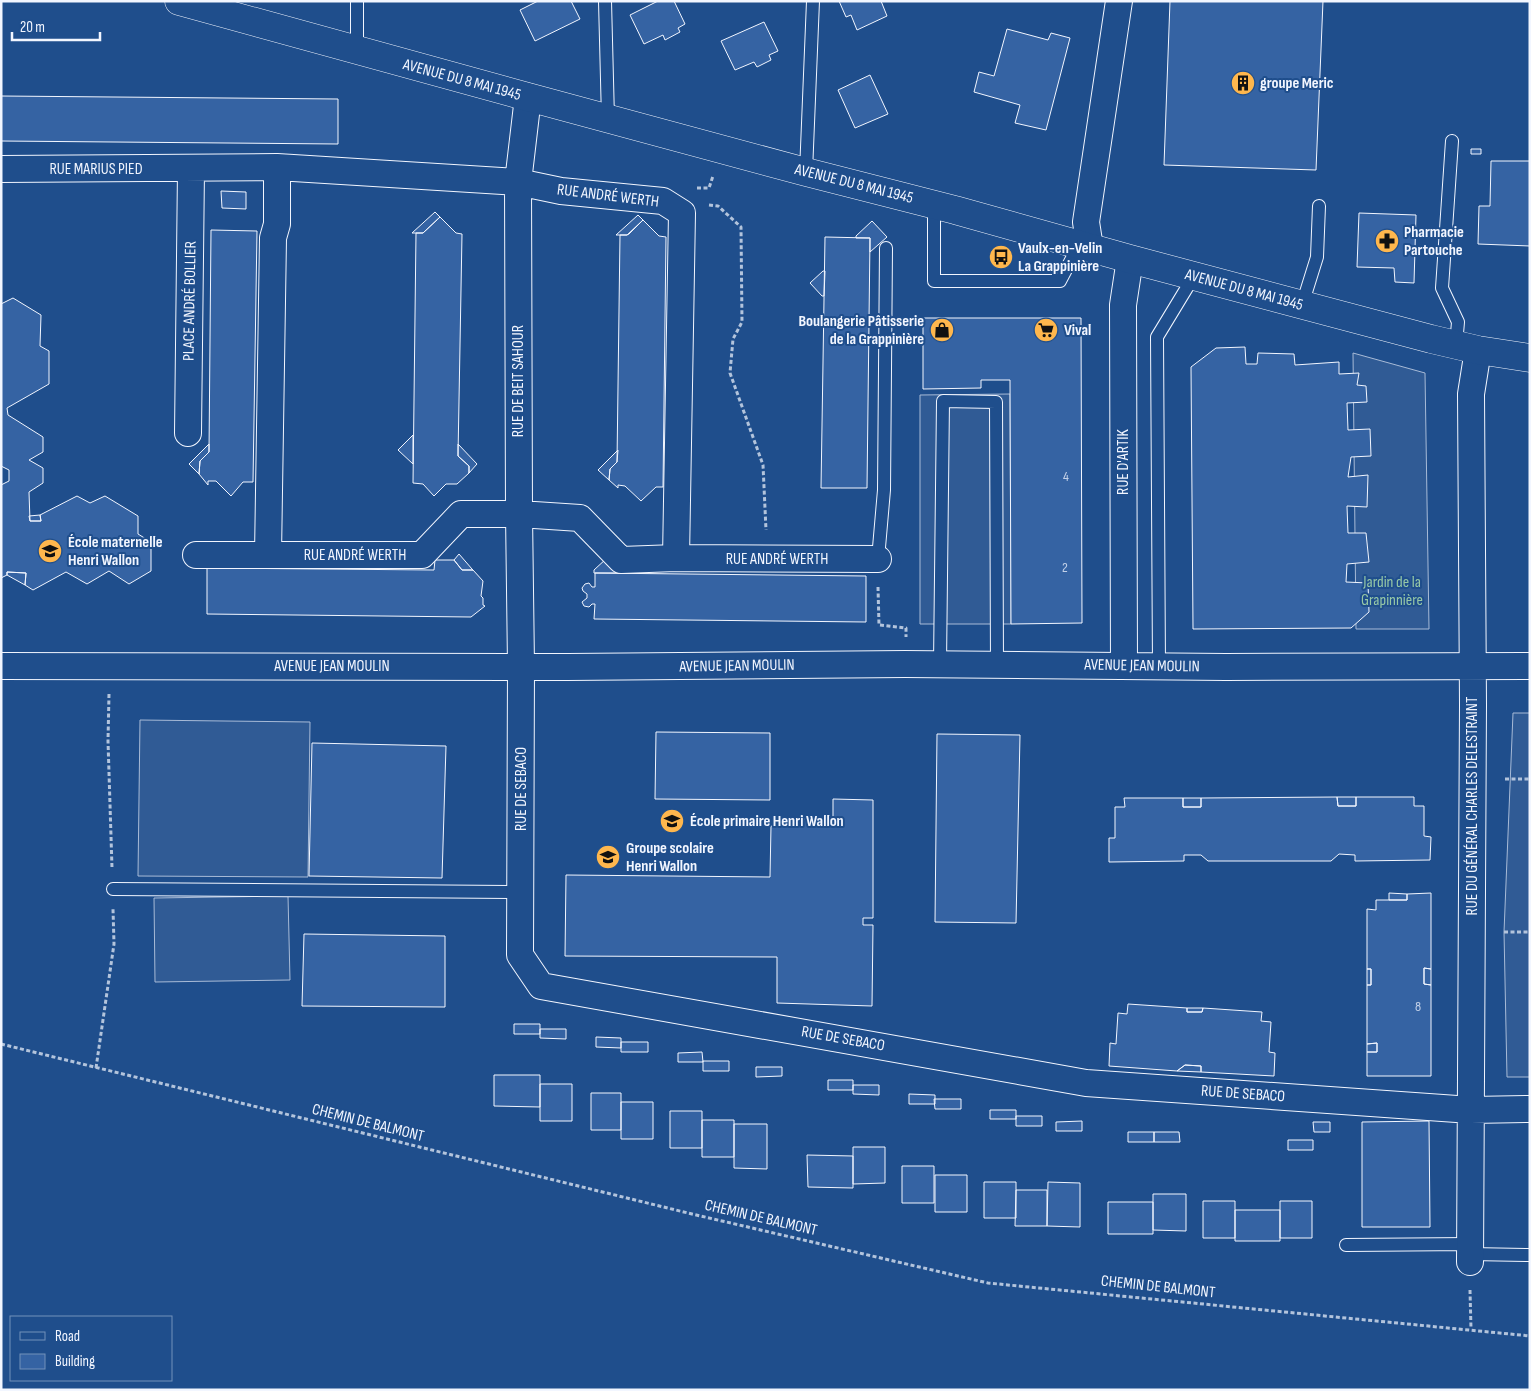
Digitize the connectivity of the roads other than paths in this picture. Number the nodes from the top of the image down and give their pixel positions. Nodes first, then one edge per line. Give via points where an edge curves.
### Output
1 (357, 1) edge
2 (604, 1) edge
3 (813, 1) edge
4 (1119, 1) edge
5 (190, 3) edge
6 (357, 51) junction
7 (528, 97) junction
8 (608, 119) junction
9 (1452, 141) dead end
10 (277, 167) junction
11 (1, 169) edge
12 (191, 169) junction
13 (806, 172) junction
14 (518, 182) junction
15 (934, 204) junction
16 (1319, 206) dead end
17 (1085, 246) junction
18 (886, 248) dead end
19 (1130, 259) junction
20 (1194, 276) junction
21 (1302, 305) junction
22 (1467, 347) junction
23 (1530, 358) edge
24 (188, 433) dead end
25 (519, 514) junction
26 (196, 554) dead end
27 (268, 555) junction
28 (676, 558) junction
29 (878, 559) joint
30 (940, 664) junction
31 (997, 665) junction
32 (1, 666) edge
33 (521, 666) junction
34 (1124, 666) junction
35 (1159, 666) junction
36 (1530, 666) edge
37 (1472, 667) junction
38 (113, 889) dead end
39 (520, 892) junction
40 (1530, 1109) edge
41 (1471, 1110) junction
42 (1346, 1245) dead end
43 (1470, 1253) junction
44 (1530, 1254) edge

1 - 6 lane
2 - 8 lane
3 - 13 lane
4 - 17 street
5 - 6 street, AVENUE DU 8 MAI 1945
6 - 7 street, AVENUE DU 8 MAI 1945
7 - 8 street, AVENUE DU 8 MAI 1945
7 - 14 street, RUE DE BEIT SAHOUR
8 - 13 street, AVENUE DU 8 MAI 1945
9 - 22 lane via 1442,288
10 - 12 street, RUE ANDRÉ WERTH
10 - 14 street, RUE ANDRÉ WERTH
10 - 27 street
11 - 12 street, RUE MARIUS PIED
12 - 24 street, PLACE ANDRÉ BOLLIER
13 - 15 street, AVENUE DU 8 MAI 1945
14 - 25 street, RUE DE BEIT SAHOUR
14 - 28 street, RUE ANDRÉ WERTH via 561,191 662,201 682,213
15 - 17 street, AVENUE DU 8 MAI 1945
15 - 17 lane via 934,281 1060,282
16 - 21 lane via 1317,257
17 - 19 street, AVENUE DU 8 MAI 1945
18 - 29 lane via 884,490
19 - 20 street, AVENUE DU 8 MAI 1945
19 - 34 street, RUE D'ARTIK via 1123,305
20 - 21 street, AVENUE DU 8 MAI 1945
20 - 35 lane via 1157,337
21 - 22 street, AVENUE DU 8 MAI 1945
22 - 23 street, AVENUE DU 8 MAI 1945
22 - 37 street, RUE DU GÉNÉRAL CHARLES DELESTRAINT via 1471,394
25 - 27 street, RUE ANDRÉ WERTH via 461,514 422,555
25 - 28 street, RUE ANDRÉ WERTH via 580,518 621,560
25 - 33 street, RUE DE BEIT SAHOUR
26 - 27 street, RUE ANDRÉ WERTH
28 - 29 street, RUE ANDRÉ WERTH
30 - 31 street, AVENUE JEAN MOULIN
30 - 31 lane via 943,401 996,402
30 - 33 street, AVENUE JEAN MOULIN
31 - 34 street, AVENUE JEAN MOULIN
32 - 33 street, AVENUE JEAN MOULIN
33 - 39 street, RUE DE SEBACO
34 - 35 street, AVENUE JEAN MOULIN
35 - 37 street, AVENUE JEAN MOULIN
36 - 37 street, AVENUE JEAN MOULIN
37 - 41 street, RUE DU GÉNÉRAL CHARLES DELESTRAINT
38 - 39 lane
39 - 41 street, RUE DE SEBACO via 520,955 541,986 1086,1083
40 - 41 street, RUE DE SEBACO
41 - 43 street, RUE DU GÉNÉRAL CHARLES DELESTRAINT
42 - 43 lane
43 - 44 lane

